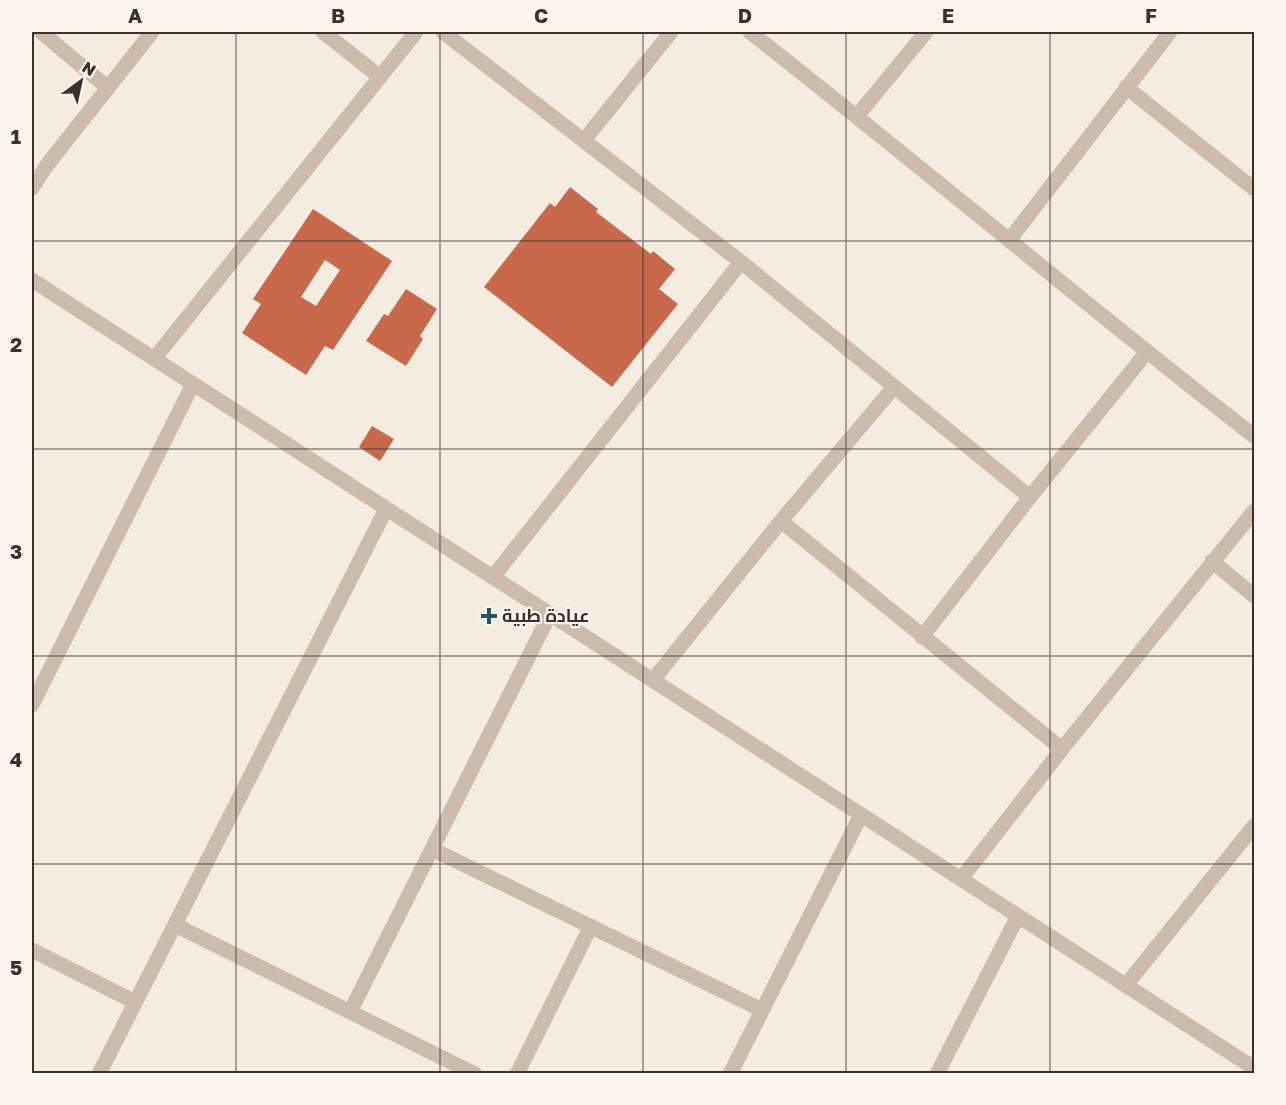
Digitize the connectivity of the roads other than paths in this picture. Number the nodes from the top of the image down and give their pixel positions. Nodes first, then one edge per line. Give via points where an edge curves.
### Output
1 (41, 32) edge
2 (152, 32) edge
3 (323, 32) edge
4 (416, 32) edge
5 (443, 32) edge
6 (671, 32) edge
7 (750, 32) edge
8 (926, 32) edge
9 (1170, 32) edge
10 (379, 76) junction
11 (107, 87) junction
12 (1126, 87) junction
13 (857, 116) junction
14 (585, 139) junction
15 (32, 188) edge
16 (1254, 189) edge
17 (1010, 239) junction
18 (741, 262) junction
19 (32, 280) edge
20 (1147, 352) junction
21 (154, 359) junction
22 (194, 384) junction
23 (894, 387) junction
24 (1254, 436) edge
25 (1030, 497) junction
26 (386, 509) junction
27 (1254, 511) edge
28 (781, 521) junction
29 (1212, 561) junction
30 (493, 578) junction
31 (1254, 596) edge
32 (550, 614) junction
33 (922, 637) junction
34 (652, 680) junction
35 (32, 705) edge
36 (1062, 749) junction
37 (861, 815) junction
38 (1254, 826) edge
39 (432, 849) junction
40 (961, 879) junction
41 (1018, 916) junction
42 (175, 925) junction
43 (591, 926) junction
44 (32, 950) edge
45 (1126, 985) junction
46 (135, 1002) junction
47 (762, 1010) junction
48 (350, 1012) junction
49 (1254, 1068) edge
50 (99, 1074) edge
51 (475, 1074) edge
52 (517, 1074) edge
53 (730, 1074) edge
54 (937, 1074) edge

1 - 11 street
2 - 11 street
3 - 10 street
4 - 10 street
5 - 14 street
6 - 14 street
7 - 13 street
8 - 13 street
9 - 12 street
10 - 21 street
11 - 15 street
12 - 16 street
12 - 17 street
13 - 17 street
14 - 18 street
17 - 20 street
18 - 23 street
18 - 30 street
19 - 21 street
20 - 24 street
20 - 25 street
21 - 22 street
22 - 26 street
22 - 35 street
23 - 25 street
23 - 28 street
25 - 33 street
26 - 30 street
26 - 42 street
27 - 29 street
28 - 33 street
28 - 34 street
29 - 31 street
29 - 36 street
30 - 32 street
32 - 34 street
32 - 39 street
33 - 36 street
34 - 37 street
36 - 40 street
37 - 40 street
37 - 47 street
38 - 45 street
39 - 43 street
39 - 48 street
40 - 41 street
41 - 45 street
41 - 54 street
42 - 46 street
42 - 48 street
43 - 47 street
43 - 52 street
44 - 46 street
45 - 49 street
46 - 50 street
47 - 53 street
48 - 51 street

